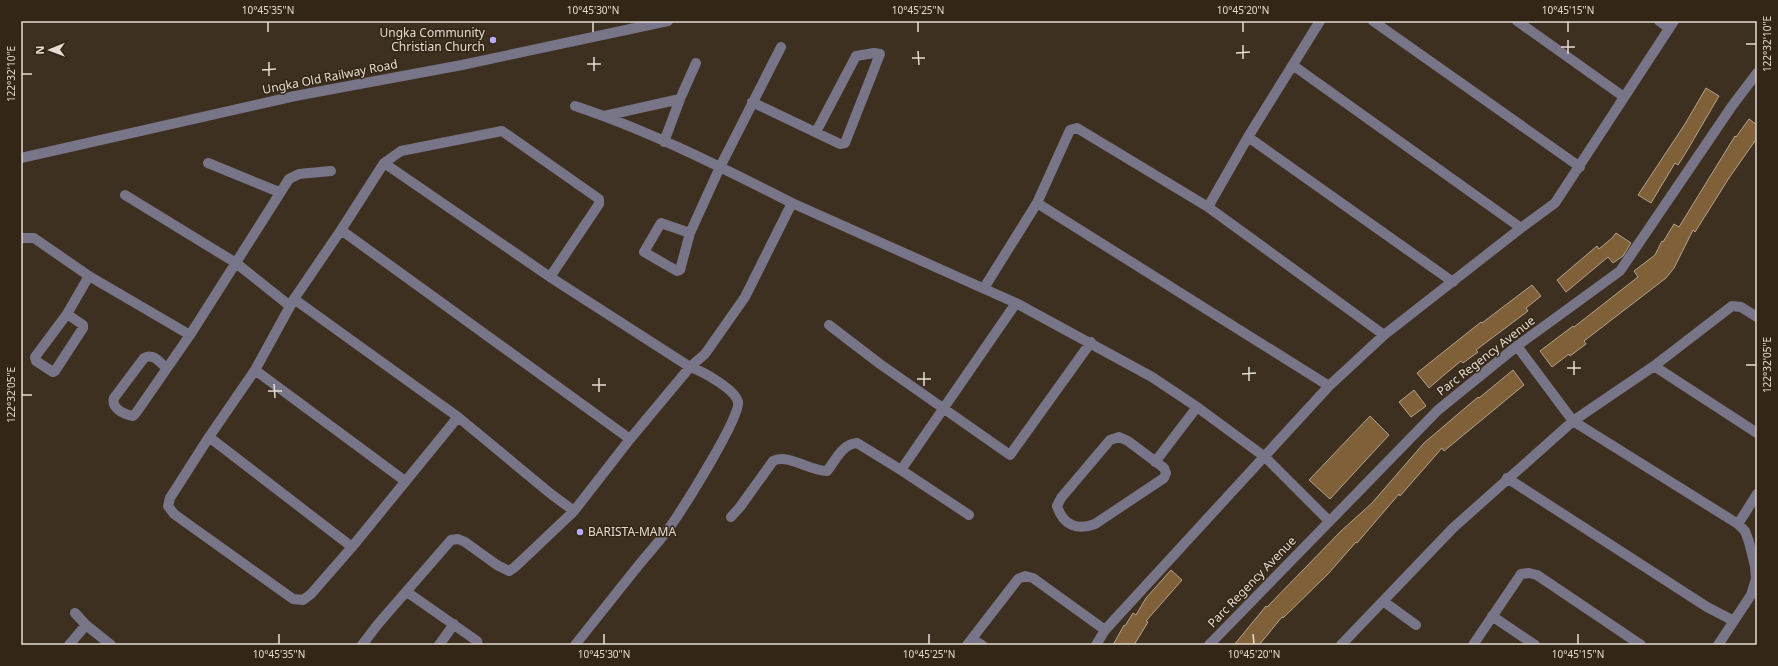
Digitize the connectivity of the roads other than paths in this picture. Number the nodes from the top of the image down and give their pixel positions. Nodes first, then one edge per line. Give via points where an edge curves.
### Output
1 (668, 21) edge
2 (1320, 21) edge
3 (1373, 21) edge
4 (1516, 21) edge
5 (1659, 21) edge
6 (1671, 24) edge
7 (781, 47) dead end
8 (696, 63) dead end
9 (1294, 66) junction
10 (1757, 73) edge
11 (1624, 96) junction
12 (680, 99) junction
13 (752, 102) junction
14 (575, 106) dead end
15 (604, 116) junction
16 (816, 132) junction
17 (1248, 137) junction
18 (664, 142) junction
19 (21, 158) edge
20 (208, 163) dead end
21 (384, 163) junction
22 (720, 167) junction
23 (1580, 167) junction
24 (331, 171) dead end
25 (279, 192) junction
26 (125, 195) dead end
27 (1037, 202) junction
28 (792, 203) junction
29 (1208, 207) junction
30 (1521, 228) junction
31 (341, 230) junction
32 (690, 233) junction
33 (21, 238) edge
34 (236, 264) junction
35 (89, 276) junction
36 (550, 277) junction
37 (1453, 282) junction
38 (984, 288) junction
39 (292, 303) junction
40 (1016, 303) junction
41 (66, 314) junction
42 (1757, 317) edge
43 (829, 325) dead end
44 (190, 335) junction
45 (1384, 335) junction
46 (1091, 342) junction
47 (1517, 346) junction
48 (1654, 366) junction
49 (690, 367) junction
50 (166, 368) junction
51 (255, 370) junction
52 (1329, 386) junction
53 (1197, 407) junction
54 (945, 409) junction
55 (458, 417) junction
56 (1573, 420) junction
57 (1757, 433) edge
58 (209, 437) junction
59 (630, 439) junction
60 (1265, 457) junction
61 (1155, 462) junction
62 (901, 470) junction
63 (1507, 478) junction
64 (405, 481) junction
65 (1757, 494) edge
66 (574, 511) junction
67 (969, 515) dead end
68 (731, 517) dead end
69 (1330, 521) junction
70 (1738, 524) junction
71 (352, 547) junction
72 (407, 592) junction
73 (1383, 601) junction
74 (75, 613) dead end
75 (1492, 616) junction
76 (1734, 622) junction
77 (454, 624) junction
78 (86, 625) junction
79 (1416, 625) dead end
80 (1105, 630) junction
81 (970, 642) edge
82 (69, 645) edge
83 (111, 645) edge
84 (362, 645) edge
85 (439, 645) edge
86 (478, 645) edge
87 (575, 645) edge
88 (982, 645) edge
89 (1096, 645) edge
90 (1209, 645) edge
91 (1342, 645) edge
92 (1473, 645) edge
93 (1535, 645) edge
94 (1641, 645) edge
95 (1718, 645) edge

1 - 19 street, Ungka Old Railway Road via 462,65 295,96
2 - 9 street
3 - 23 street
4 - 11 street
5 - 6 street
6 - 11 street
7 - 13 street
8 - 12 street
9 - 17 street
9 - 30 street
10 - 47 street, Parc Regency Avenue via 1620,270
11 - 23 street
12 - 15 street
12 - 18 street
13 - 16 street
13 - 22 street
14 - 15 street
15 - 18 street
16 - 16 street via 840,144 845,143 880,54 856,56
17 - 29 street
17 - 37 street
18 - 22 street
20 - 25 street
21 - 31 street
21 - 36 street
21 - 36 street via 401,151 502,131 599,199 599,204
22 - 28 street
22 - 32 street
23 - 30 street via 1555,203
24 - 25 street via 293,175
25 - 34 street
26 - 34 street
27 - 29 street via 1070,130 1078,128
27 - 38 street
27 - 52 street
28 - 38 street
28 - 49 street via 746,297 705,354
29 - 45 street
30 - 37 street
31 - 39 street
31 - 59 street
32 - 32 street via 679,271 644,252 661,223
33 - 35 street via 34,238
34 - 39 street
34 - 44 street
35 - 41 street
35 - 44 street
36 - 49 street
37 - 45 street
38 - 40 street
39 - 51 street
39 - 55 street
40 - 46 street
40 - 54 street
41 - 41 street via 83,325 83,328 53,372 36,361 35,357
42 - 48 street via 1741,307 1732,306
43 - 54 street
44 - 50 street
45 - 52 street
46 - 53 street via 1152,376
46 - 54 street via 1010,455
47 - 56 street
47 - 69 street, Parc Regency Avenue via 1438,410
48 - 56 street
48 - 57 street
49 - 59 street
49 - 87 street via 704,372 725,386 737,398 739,407 718,449 672,524
50 - 50 street via 133,416 114,406 114,398 144,358 154,357
51 - 58 street
51 - 64 street
52 - 60 street
53 - 60 street
53 - 61 street
54 - 62 street
55 - 64 street
55 - 66 street
56 - 63 street
56 - 70 street
58 - 71 street
58 - 71 street via 170,498 168,506 174,514 292,599 303,600 311,594
59 - 66 street
60 - 69 street
60 - 80 street
61 - 61 street via 1128,441 1119,438 1110,440 1060,498 1057,506 1059,514 1073,527 1085,528 1095,524 1164,478 1164,468
62 - 67 street
62 - 68 street via 858,443 845,446 827,470 818,471 787,458 780,458 773,461
63 - 73 street via 1453,528
63 - 76 street
64 - 71 street
65 - 70 street
66 - 72 street via 509,571 465,542 451,540
69 - 90 street, Parc Regency Avenue
70 - 76 street via 1745,531 1749,542 1756,566 1756,579 1751,595
72 - 77 street
72 - 84 street
73 - 79 street
73 - 91 street
74 - 78 street
75 - 92 street
75 - 93 street
75 - 94 street via 1522,574 1529,573 1537,575
76 - 95 street
77 - 85 street
77 - 86 street via 477,641
78 - 82 street
78 - 83 street
80 - 81 street via 1033,578 1025,576 1018,579
80 - 89 street
81 - 88 street

